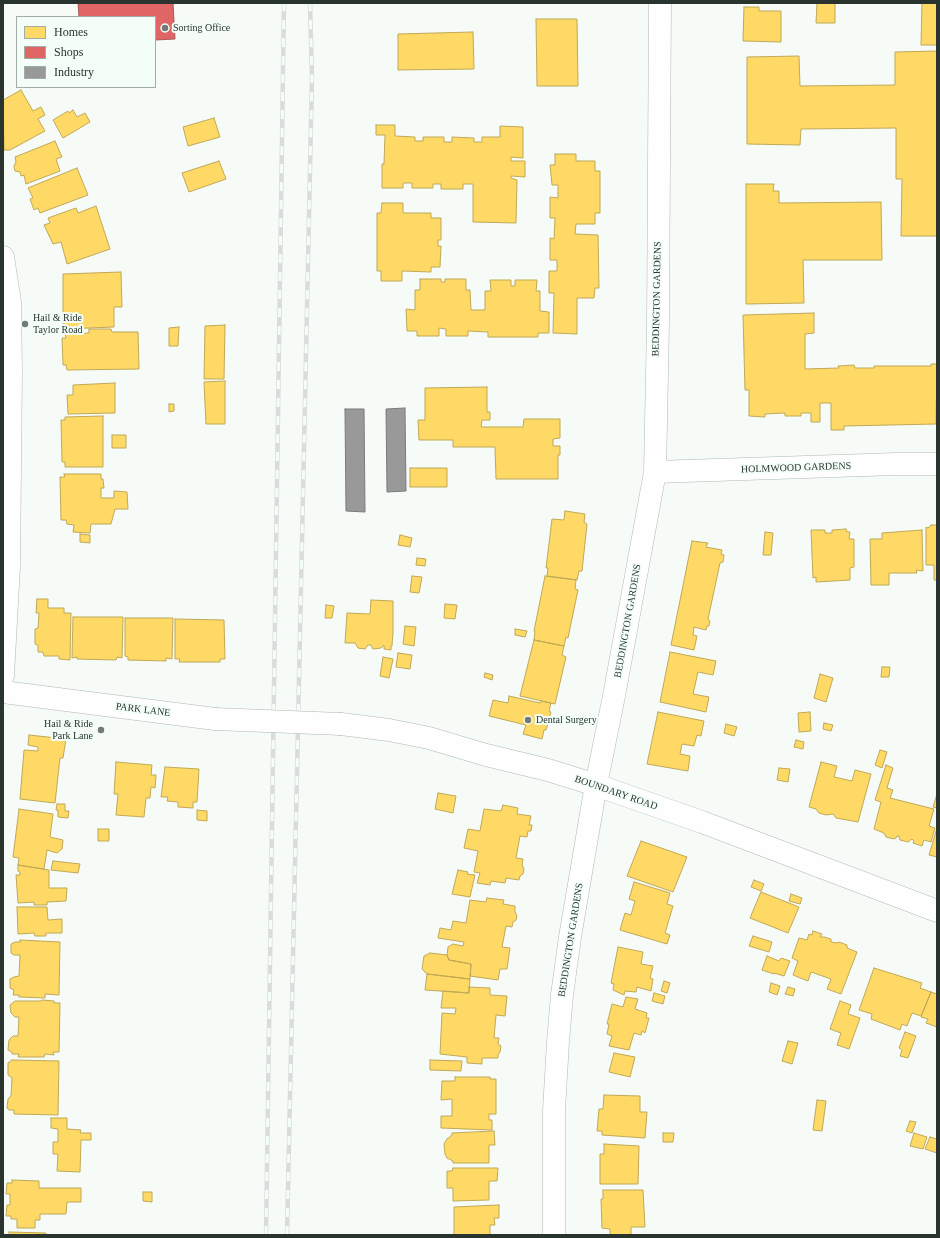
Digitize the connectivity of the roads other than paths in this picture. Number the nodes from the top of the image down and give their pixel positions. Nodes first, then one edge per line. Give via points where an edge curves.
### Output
1 (660, 3) edge
2 (3, 256) edge
3 (5, 281) edge
4 (937, 464) edge
5 (655, 472) junction
6 (3, 676) edge
7 (3, 692) edge
8 (283, 722) joint
9 (596, 785) junction
10 (937, 910) edge
11 (554, 1235) edge

1 - 5 street, BEDDINGTON GARDENS
2 - 3 street
3 - 6 street via 11,324 12,374 9,566
4 - 5 street, HOLMWOOD GARDENS
5 - 9 street, BEDDINGTON GARDENS
7 - 8 street, PARK LANE, bridge via 215,719
8 - 9 street, BOUNDARY ROAD, bridge via 341,724 429,738
9 - 10 street, BOUNDARY ROAD
9 - 11 street, BEDDINGTON GARDENS via 570,937 558,1034 554,1117

